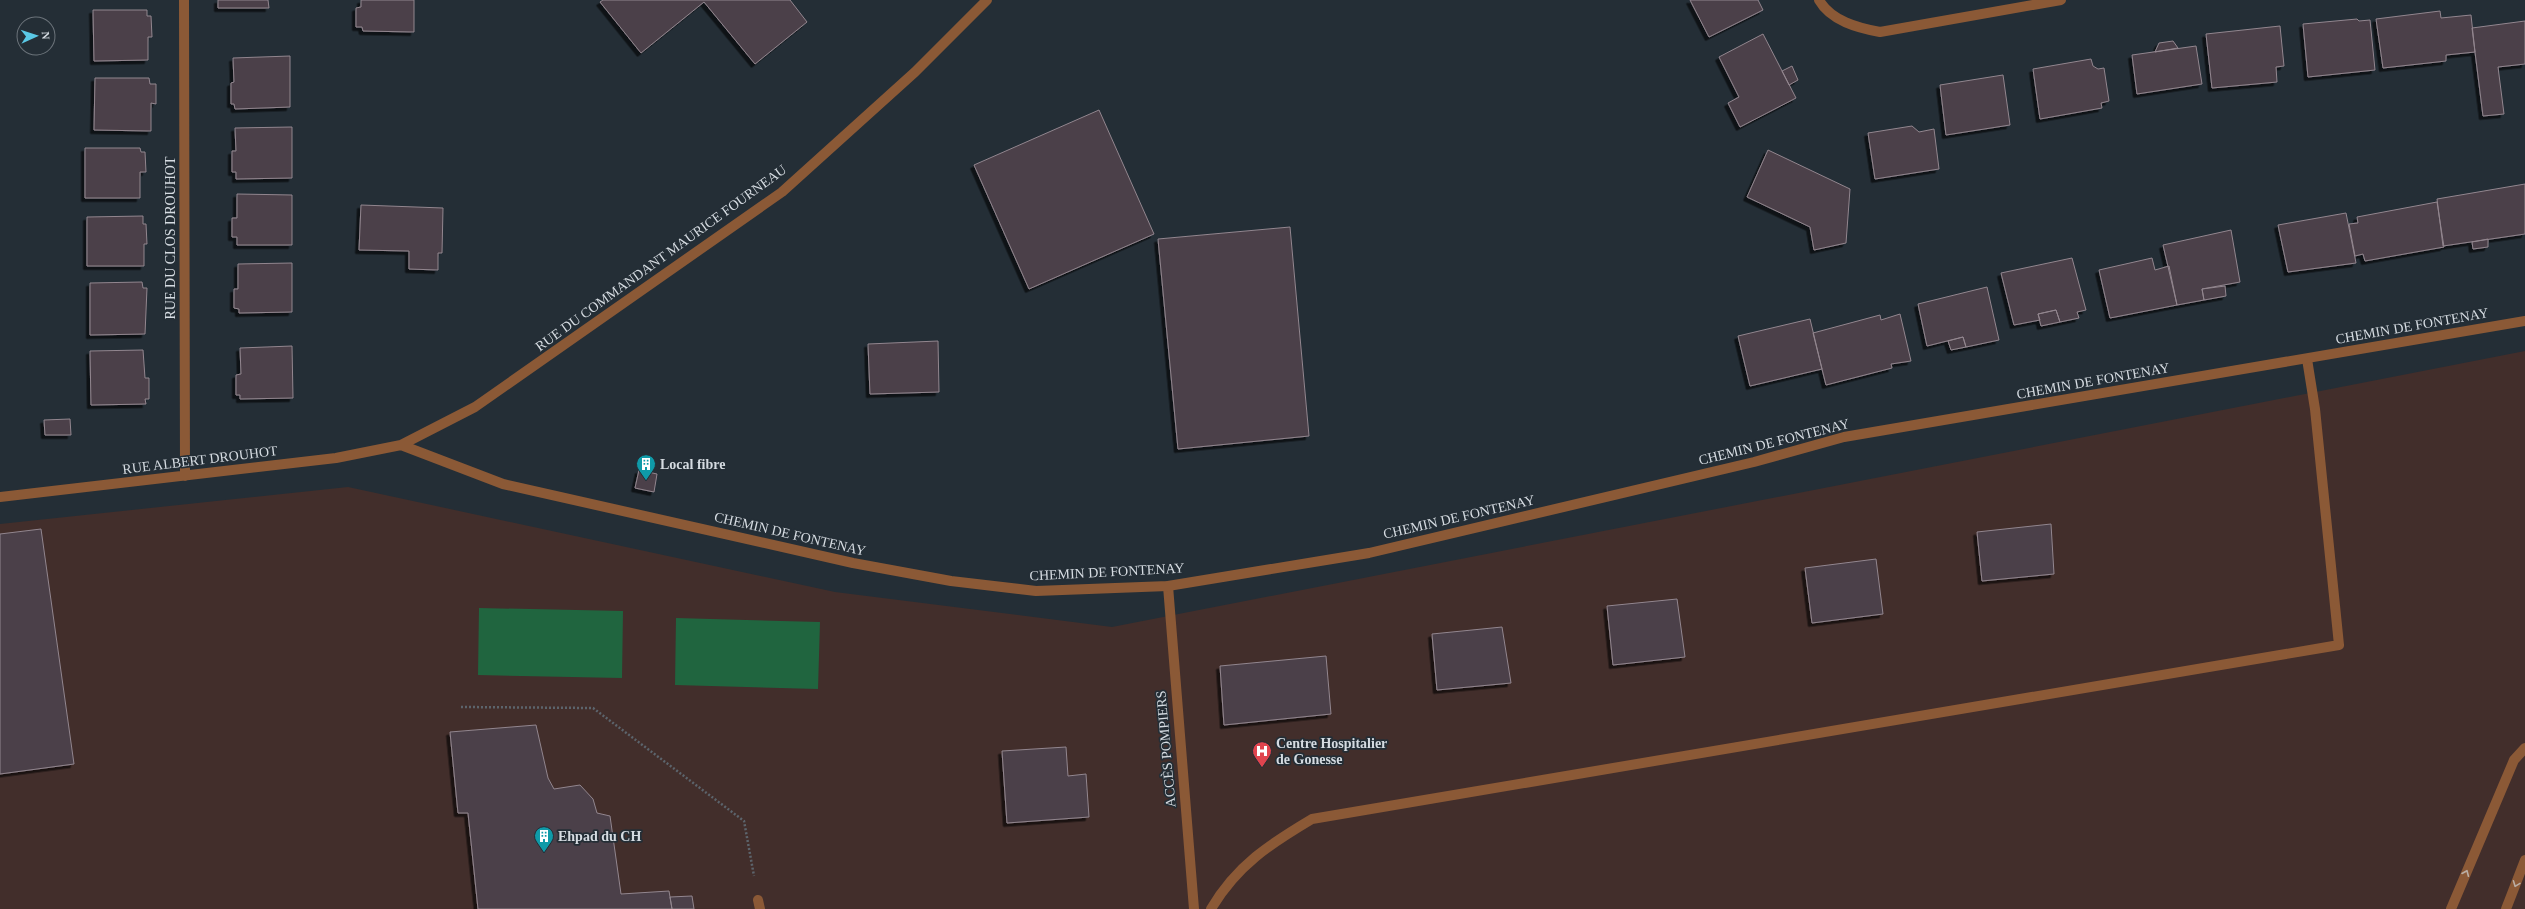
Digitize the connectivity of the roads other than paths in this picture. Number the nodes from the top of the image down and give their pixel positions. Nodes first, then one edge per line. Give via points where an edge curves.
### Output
1 (184, 0) edge
2 (987, 0) edge
3 (1819, 0) edge
4 (2061, 0) edge
5 (2525, 321) edge
6 (2307, 359) junction
7 (401, 445) junction
8 (185, 476) junction
9 (0, 497) edge
10 (1168, 586) junction
11 (2525, 748) edge
12 (2525, 860) edge
13 (1194, 909) edge
14 (1211, 909) edge
15 (2451, 909) edge
16 (2506, 909) edge

1 - 8 street, RUE DU CLOS DROUHOT
2 - 7 street, RUE DU COMMANDANT MAURICE FOURNEAU via 914,72 782,192 475,407
3 - 4 street via 1824,10 1857,28 1880,32
5 - 6 street, CHEMIN DE FONTENAY
6 - 10 street, CHEMIN DE FONTENAY via 1844,437 1746,463 1369,553
6 - 14 street via 2315,409 2339,645 1312,819 1266,846 1224,887
7 - 8 street, RUE ALBERT DROUHOT via 336,458
7 - 10 street, CHEMIN DE FONTENAY via 503,484 853,563 951,582 1036,592
8 - 9 street, RUE ALBERT DROUHOT
10 - 13 street, ACCÈS POMPIERS
15 -> 11 street via 2514,760
12 -> 16 street

